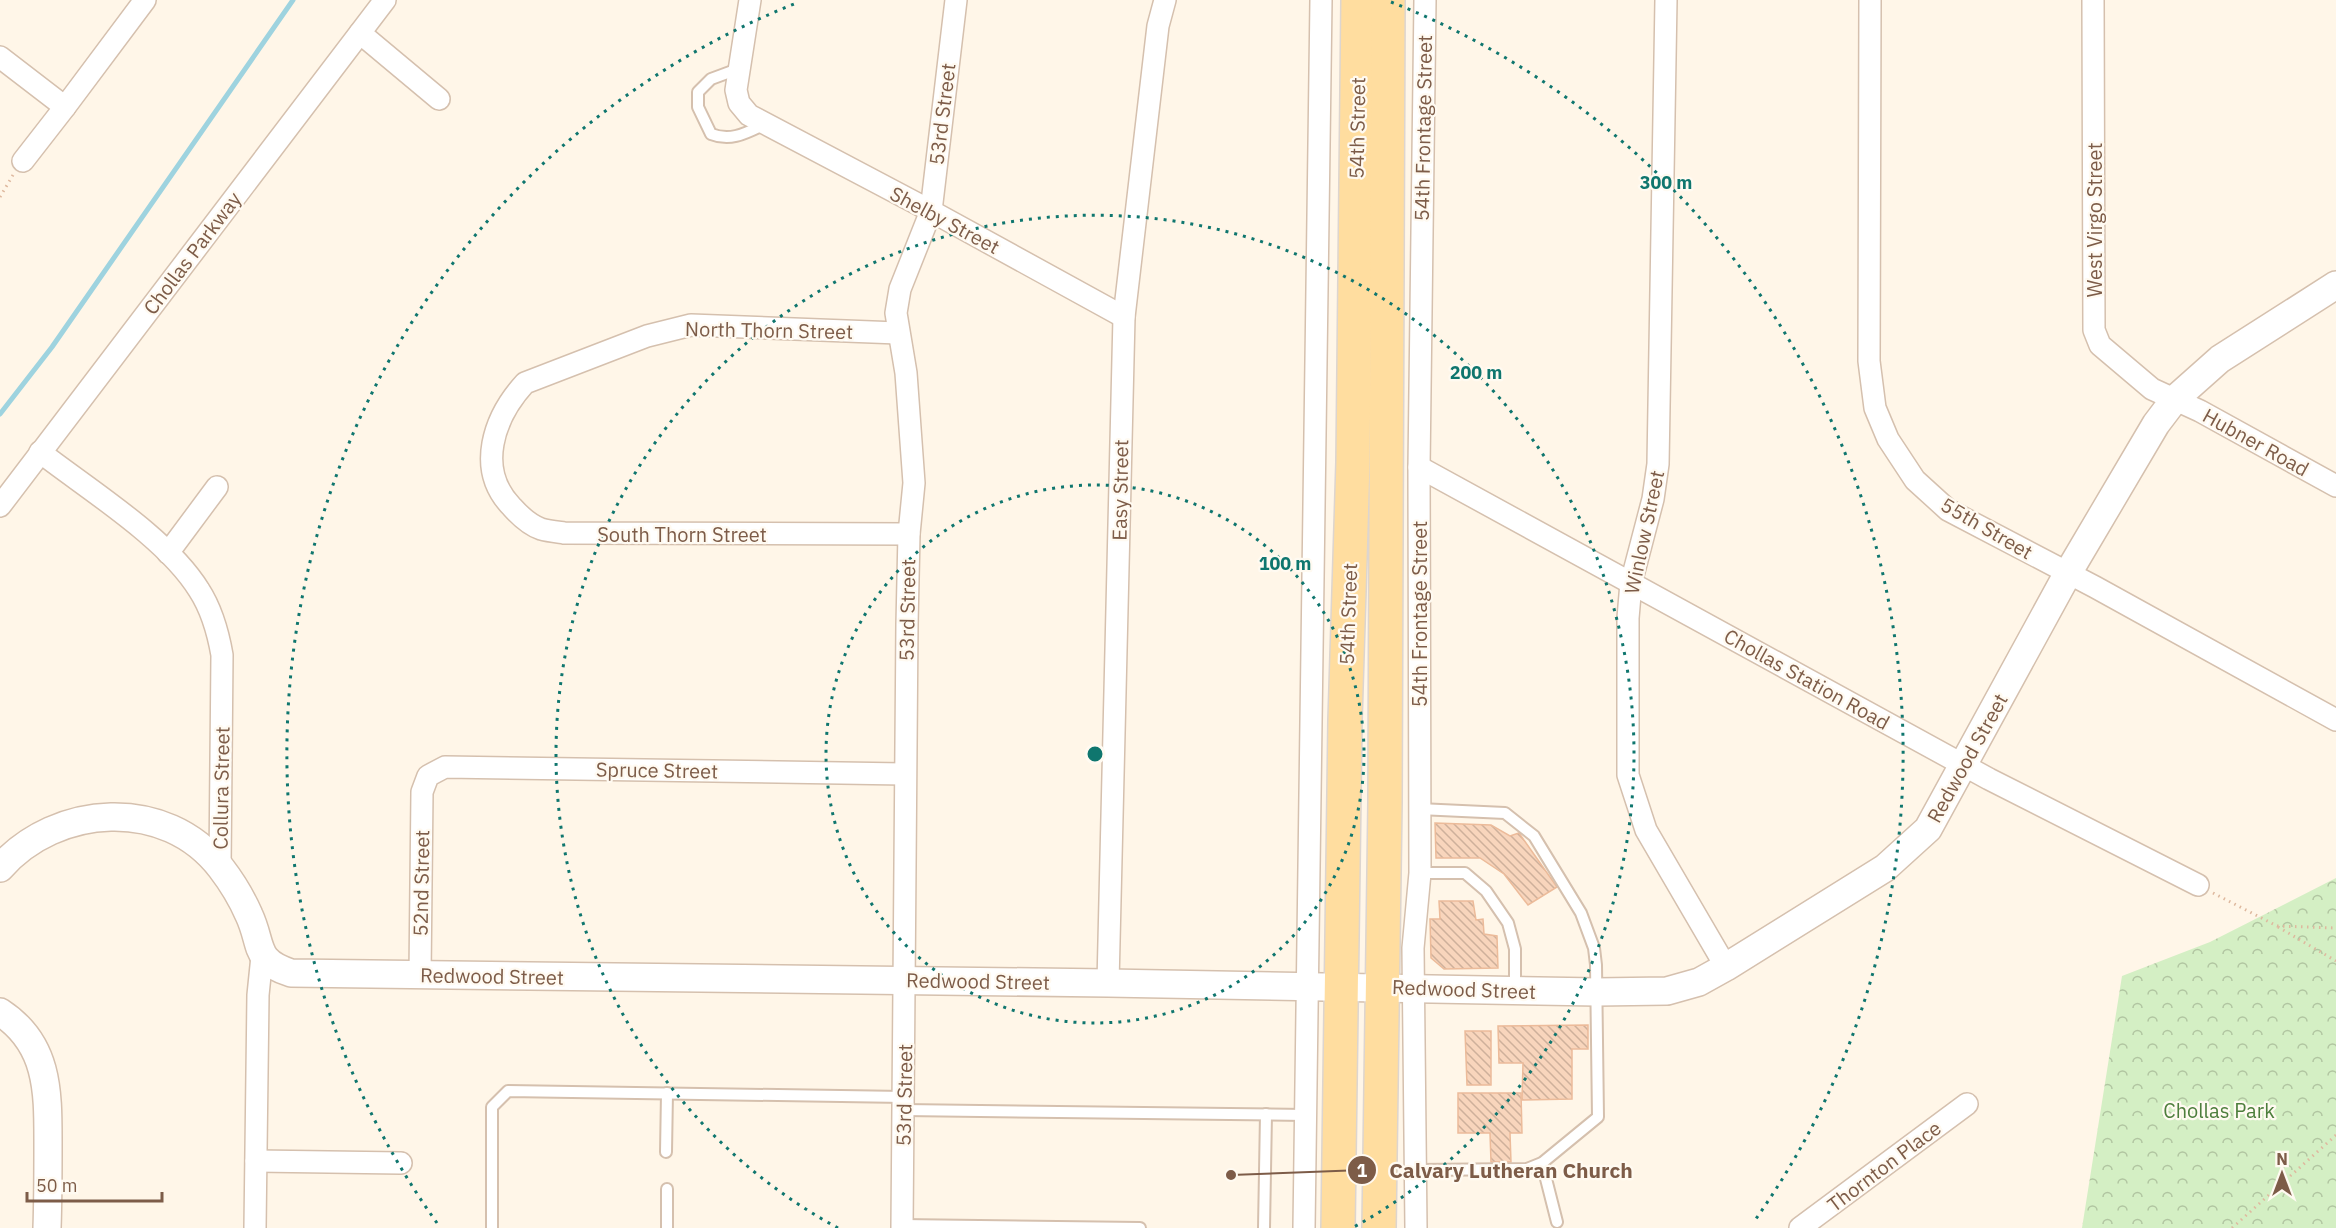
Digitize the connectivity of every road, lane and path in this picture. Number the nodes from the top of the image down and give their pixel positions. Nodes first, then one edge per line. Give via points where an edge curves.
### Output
1 (145, 0) edge
2 (385, 0) edge
3 (750, 0) edge
4 (956, 0) edge
5 (1165, 0) edge
6 (1321, 0) edge
7 (1358, 0) edge
8 (1388, 0) edge
9 (1425, 0) edge
10 (1666, 0) edge
11 (1870, 0) edge
12 (2093, 0) edge
13 (360, 33) junction
14 (0, 57) edge
15 (738, 69) junction
16 (439, 99) dead end
17 (66, 107) junction
18 (766, 124) junction
19 (23, 161) joint
20 (0, 197) edge
21 (931, 211) junction
22 (2336, 285) edge
23 (1124, 317) junction
24 (898, 333) junction
25 (2175, 399) junction
26 (40, 452) junction
27 (490, 465) joint
28 (1419, 467) junction
29 (2336, 486) edge
30 (218, 487) dead end
31 (0, 506) edge
32 (909, 534) junction
33 (168, 553) junction
34 (2068, 573) junction
35 (1631, 583) junction
36 (2336, 720) edge
37 (1963, 765) junction
38 (904, 774) junction
39 (422, 792) joint
40 (1419, 809) junction
41 (220, 867) junction
42 (0, 868) edge
43 (1420, 873) junction
44 (2198, 885) joint
45 (2277, 926) junction
46 (2336, 928) edge
47 (262, 956) junction
48 (2336, 961) edge
49 (1726, 967) junction
50 (420, 975) junction
51 (905, 980) junction
52 (1108, 983) junction
53 (1307, 986) junction
54 (1342, 987) junction
55 (1382, 987) junction
56 (1414, 988) junction
57 (1515, 991) junction
58 (1597, 992) junction
59 (0, 1012) edge
60 (667, 1093) junction
61 (904, 1103) junction
62 (1967, 1104) dead end
63 (1266, 1114) junction
64 (1305, 1115) junction
65 (2336, 1135) edge
66 (666, 1152) dead end
67 (256, 1161) junction
68 (401, 1162) dead end
69 (1542, 1163) junction
70 (1417, 1170) junction
71 (667, 1189) dead end
72 (1557, 1222) dead end
73 (902, 1226) edge
74 (48, 1228) edge
75 (255, 1228) edge
76 (492, 1228) edge
77 (667, 1228) edge
78 (1140, 1228) edge
79 (1264, 1228) edge
80 (1304, 1228) edge
81 (1338, 1228) edge
82 (1379, 1228) edge
83 (1416, 1228) edge
84 (1800, 1228) edge
85 (2232, 1228) edge

1 - 17 street
2 - 13 street, Chollas Parkway
3 - 15 street
4 - 21 street, 53rd Street
5 - 23 street, Easy Street via 1158,26
6 - 53 street
7 - 54 main road, 54th Street
8 - 55 main road, 54th Street
9 - 28 street, 54th Frontage Street
10 - 35 street, Winlow Street via 1658,464
11 - 34 street, 55th Street via 1869,361 1875,408 1888,439 1915,480 1948,510
12 - 25 street, West Virgo Street via 2094,330 2100,345 2152,389
13 - 16 street
13 - 26 street, Chollas Parkway
14 - 17 street
15 - 18 street via 739,103 749,115
15 - 18 lane via 711,79 698,92 698,107 711,134 732,138
17 - 19 street
18 - 21 street, Shelby Street
19 - 20 path
21 - 23 street, Shelby Street
21 - 24 street, 53rd Street via 900,289
22 - 25 street, Redwood Street via 2220,359
23 - 52 street, Easy Street
24 - 27 street, North Thorn Street via 691,325 647,336 525,383 498,423
24 - 32 street, 53rd Street via 906,373 914,483
25 - 29 street, Hubner Road
25 - 34 street, Redwood Street via 2156,424
26 - 31 street, Chollas Parkway
26 - 33 street, Collura Street
27 - 32 street, South Thorn Street via 500,491 518,514 542,529 564,533
28 - 35 street, Chollas Station Road
28 - 40 street, 54th Frontage Street
30 - 33 street
32 - 38 street, 53rd Street
33 - 41 street, Collura Street via 190,576 208,605 222,655
34 - 36 street, 55th Street
34 - 37 street, Redwood Street
35 - 37 street, Chollas Station Road
35 - 49 street, Winlow Street via 1628,775 1646,830
37 - 44 street, Chollas Station Road
37 - 49 street, Redwood Street via 1929,829 1885,868
38 - 39 street, Spruce Street via 445,767 428,776
38 - 51 street, 53rd Street
39 - 50 street, 52nd Street
40 - 43 street, 54th Frontage Street
40 - 58 lane via 1505,813 1534,836 1581,913 1594,948
41 - 42 street via 176,832 140,820 103,817 51,829 21,848
41 - 47 street, Collura Street via 249,915
43 - 56 street, 54th Frontage Street via 1413,948
43 - 57 lane via 1465,873 1486,891 1508,923 1515,949
44 - 45 path
45 - 46 path
45 - 48 path
47 - 50 street, Redwood Street via 275,968 291,973
47 - 67 street, Collura Street
49 - 58 street, Redwood Street via 1699,982 1667,991
50 - 51 street, Redwood Street
51 - 52 street, Redwood Street
51 - 61 street, 53rd Street
52 - 53 street, Redwood Street
53 - 54 street, Redwood Street
53 - 64 street
54 - 55 street, Redwood Street
54 - 81 main road, 54th Street
55 - 56 street, Redwood Street
55 - 82 main road, 54th Street
56 - 57 street, Redwood Street
56 - 70 street, 54th Frontage Street
57 - 58 street, Redwood Street
58 - 69 lane via 1598,1118
59 - 74 street via 22,1030 44,1073 48,1106
60 - 61 lane
60 - 66 lane
60 - 76 lane via 508,1091 492,1107
61 - 63 lane
61 - 73 street, 53rd Street
62 - 84 street, Thornton Place
63 - 64 lane
63 - 79 lane
64 - 80 street
65 - 85 path
67 - 68 street
67 - 75 street, Collura Street
69 - 70 lane via 1527,1169
69 - 72 lane
70 - 83 street, 54th Frontage Street
71 - 77 lane
73 - 78 lane

